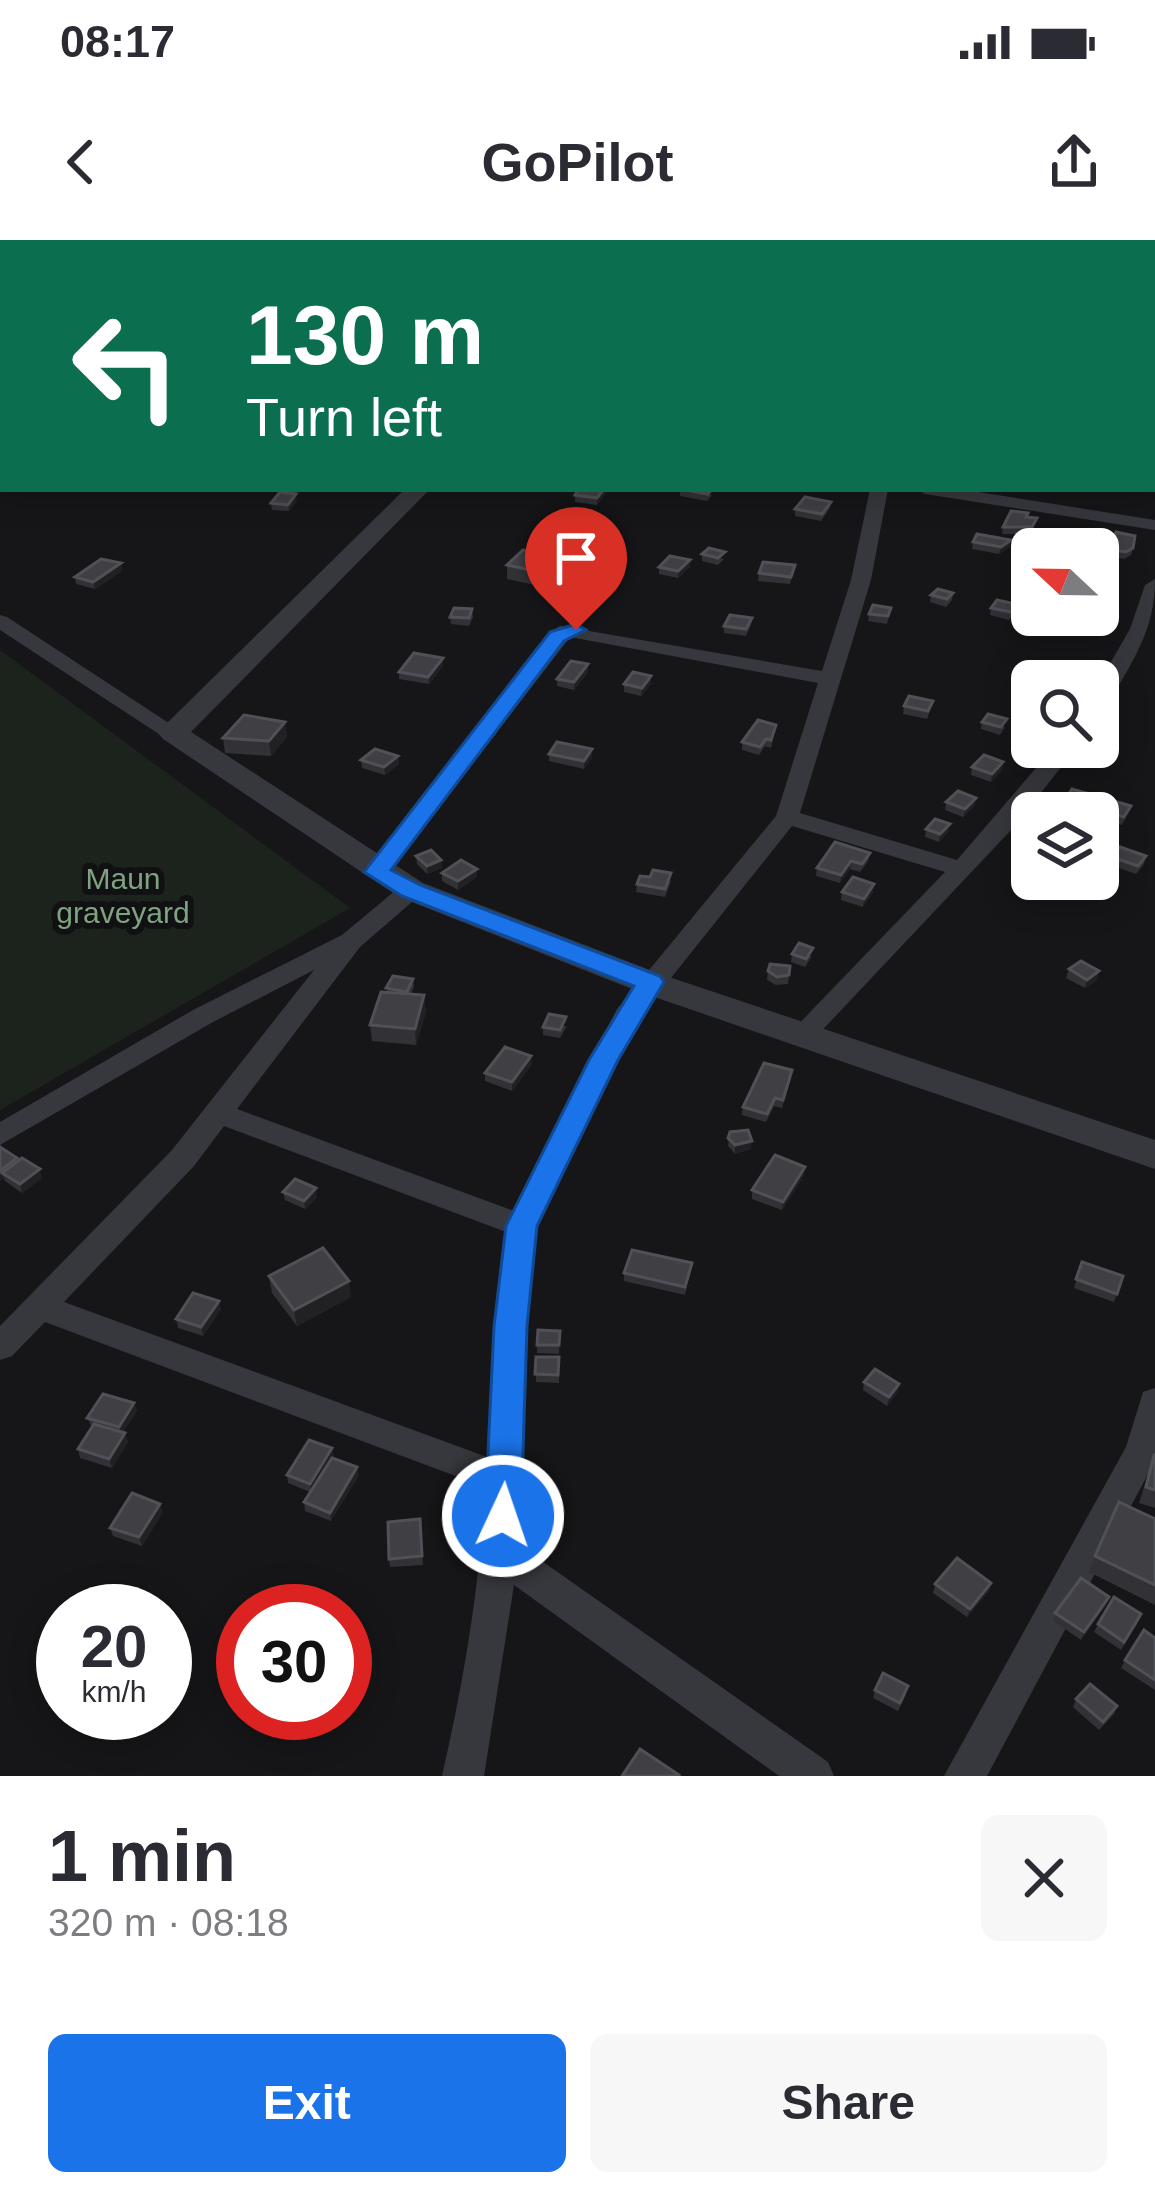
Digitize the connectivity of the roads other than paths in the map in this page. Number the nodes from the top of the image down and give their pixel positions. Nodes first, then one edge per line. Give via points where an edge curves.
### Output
1 (415, 492) edge
2 (878, 492) edge
3 (944, 492) edge
4 (1155, 525) edge
5 (1155, 585) edge
6 (0, 621) edge
7 (1119, 666) edge
8 (832, 679) junction
9 (173, 733) junction
10 (1049, 768) edge
11 (787, 817) junction
12 (959, 868) junction
13 (377, 872) junction
14 (411, 890) junction
15 (351, 940) junction
16 (650, 982) junction
17 (802, 1035) junction
18 (218, 1113) junction
19 (0, 1135) edge
20 (1155, 1155) edge
21 (522, 1226) junction
22 (39, 1306) junction
23 (0, 1347) edge
24 (1155, 1402) edge
25 (1149, 1452) edge
26 (506, 1479) junction
27 (500, 1552) junction
28 (464, 1776) edge
29 (813, 1776) edge
30 (964, 1776) edge

1 - 9 street
2 - 8 street
3 - 4 street
5 - 7 street
6 - 9 street
8 - 11 street
8 - 13 street via 567,630
9 - 13 street
10 - 12 street
11 - 12 street
11 - 16 street
12 - 17 street
13 - 14 street
14 - 15 street
14 - 16 street
15 - 18 street
15 - 19 street
16 - 17 street
16 - 21 street
17 - 20 street
18 - 21 street
18 - 22 street
21 - 26 street
22 - 23 street
22 - 26 street
24 - 25 street
25 - 30 street
26 - 27 street
27 - 28 street
27 - 29 street

